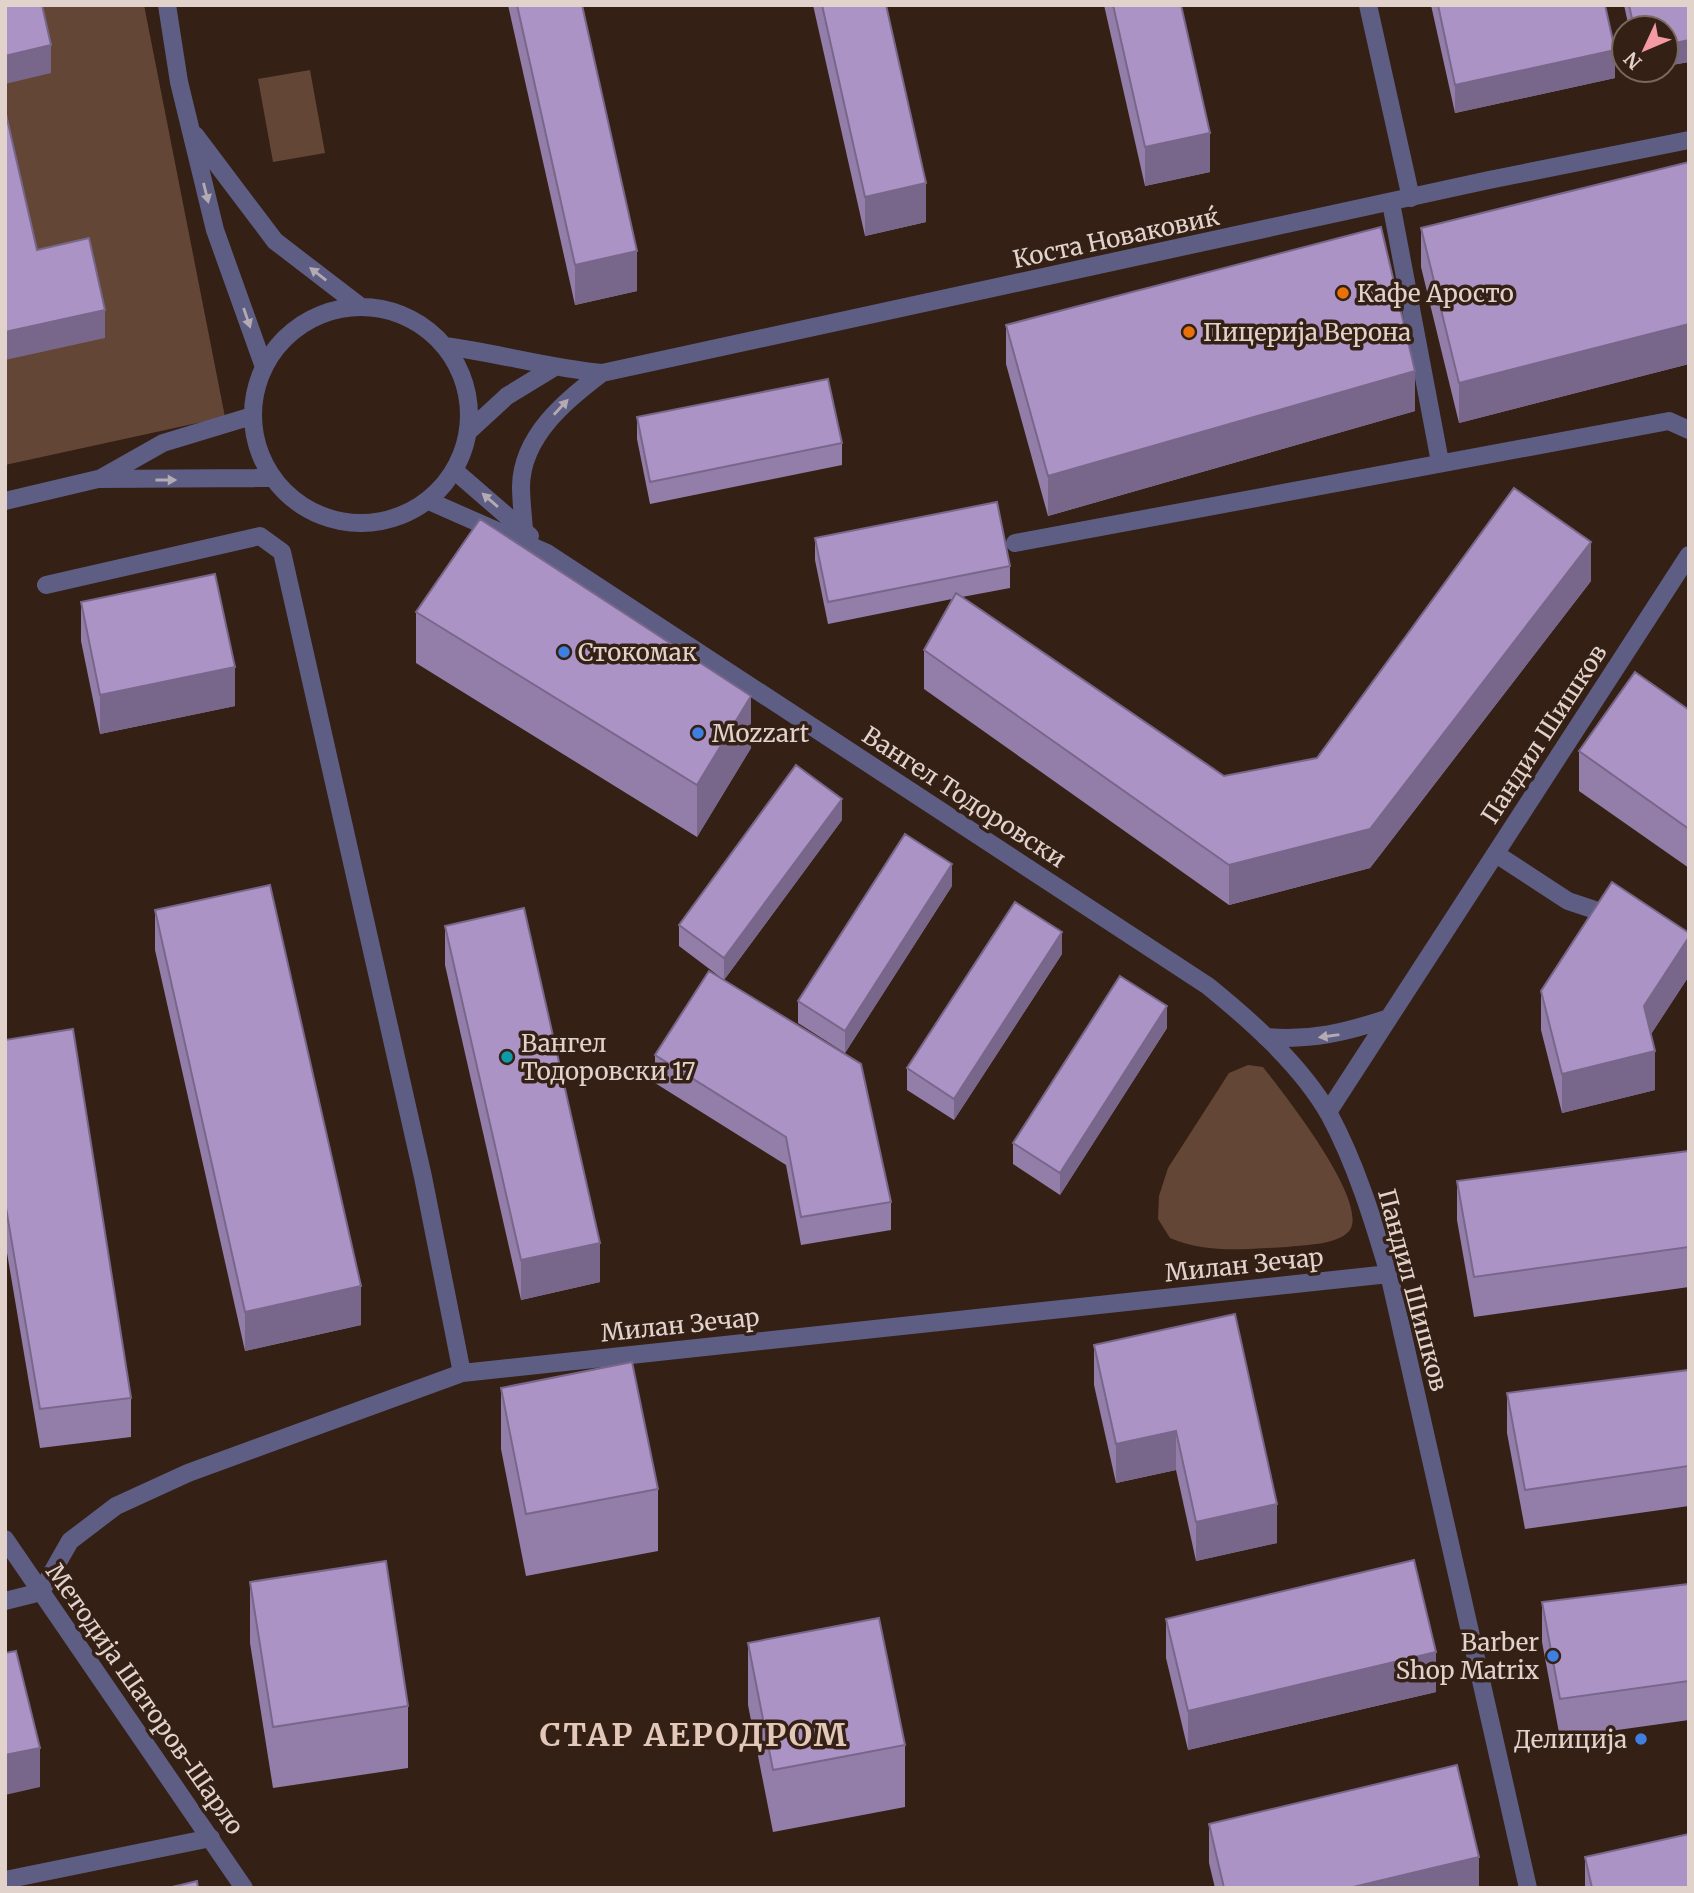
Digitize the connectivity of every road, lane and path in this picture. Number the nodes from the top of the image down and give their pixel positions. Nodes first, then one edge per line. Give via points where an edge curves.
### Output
1 (167, 5) edge
2 (1368, 5) edge
3 (189, 126) junction
4 (1689, 140) edge
5 (1411, 198) junction
6 (1391, 203) junction
7 (361, 307) junction
8 (444, 346) junction
9 (264, 367) junction
10 (553, 368) junction
11 (602, 373) junction
12 (252, 416) junction
13 (1689, 430) edge
14 (469, 431) junction
15 (1440, 462) junction
16 (455, 471) junction
17 (273, 478) junction
18 (98, 479) junction
19 (5, 501) edge
20 (429, 501) junction
21 (524, 530) junction
22 (1015, 543) dead end
23 (547, 554) junction
24 (1689, 555) edge
25 (46, 585) dead end
26 (1496, 854) junction
27 (1635, 925) edge
28 (1390, 1018) junction
29 (1266, 1037) junction
30 (1328, 1112) junction
31 (1389, 1275) junction
32 (463, 1373) junction
33 (5, 1539) edge
34 (41, 1592) junction
35 (5, 1601) edge
36 (211, 1838) junction
37 (5, 1880) edge
38 (244, 1888) edge
39 (1528, 1888) edge

1 - 3 street
2 - 5 street
7 -> 3 street via 275,241
3 -> 9 street via 215,230
4 - 5 street, Коста Новаковиќ
5 - 6 street, Коста Новаковиќ
6 - 11 street, Коста Новаковиќ
6 - 15 street
7 - 8 street via 407,318
7 - 9 street via 336,308 294,330
8 - 10 street, Коста Новаковиќ via 499,353
8 - 14 street via 466,386
9 - 12 street
10 - 11 street, Коста Новаковиќ
10 - 14 street via 508,396
21 -> 11 street via 521,484 529,451 565,403
12 - 17 street via 258,448
12 - 18 street via 163,443
13 - 15 street via 1669,421
14 - 16 street
15 - 22 street
16 - 20 street
21 -> 16 street, Вангел Тодоровски
18 -> 17 street
17 - 20 street via 304,508 346,523 390,521
18 - 19 street
20 - 23 street, Вангел Тодоровски
21 - 23 street, Вангел Тодоровски
23 - 29 street, Вангел Тодоровски via 1208,986
24 - 26 street, Пандил Шишков
25 - 32 street via 260,536 282,552
26 - 27 street via 1568,901
26 - 28 street, Пандил Шишков
28 -> 29 street via 1341,1034 1299,1040
28 - 30 street, Пандил Шишков
29 - 30 street, Вангел Тодоровски
30 - 31 street, Пандил Шишков via 1359,1182
31 - 32 street, Милан Зечар
31 - 39 street, Пандил Шишков
32 - 34 street, Милан Зечар via 188,1474 116,1506 70,1541
33 - 34 street, Методија Шаторов-Шарло
34 - 35 street
34 - 36 street, Методија Шаторов-Шарло
36 - 37 street
36 - 38 street, Методија Шаторов-Шарло

